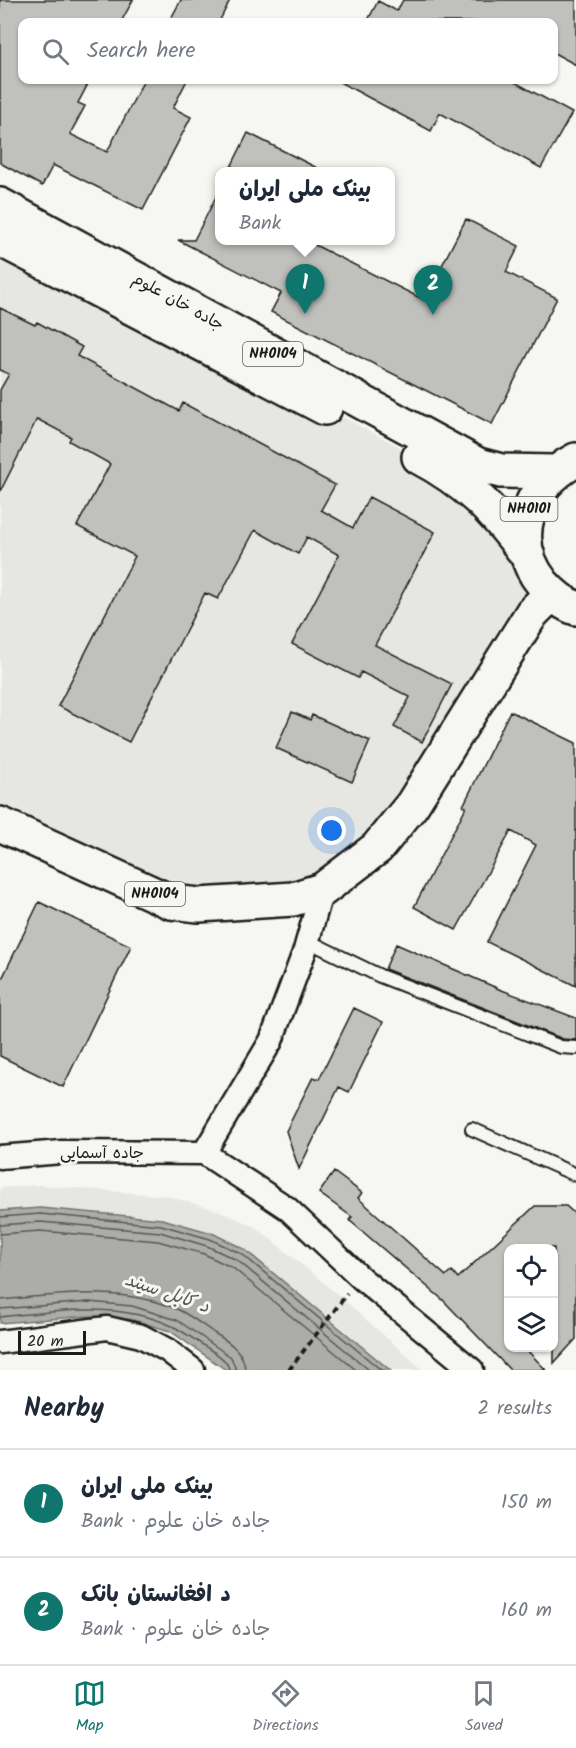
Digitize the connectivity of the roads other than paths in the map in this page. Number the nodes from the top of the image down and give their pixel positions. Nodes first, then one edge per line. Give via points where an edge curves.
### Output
1 (0, 205) edge
2 (0, 239) edge
3 (565, 466) edge
4 (527, 555) junction
5 (564, 601) edge
6 (0, 824) edge
7 (322, 890) junction
8 (308, 942) junction
9 (576, 1048) edge
10 (472, 1130) dead end
11 (204, 1153) junction
12 (0, 1157) edge
13 (576, 1175) edge
14 (0, 1342) edge
15 (193, 1370) edge
16 (472, 1370) edge

1 - 3 highway, جادہ خان علوم / NH0104 via 478,465 501,471
2 - 4 highway, جادہ خان علوم / NH0104 via 429,462 470,488 498,516
3 - 4 highway, NH0101 via 539,489 529,509
4 - 5 highway, NH0101 via 537,576
5 - 7 highway, NH0104 via 532,613 412,805 377,848
6 - 7 highway, NH0104 via 171,902 246,904 293,899
7 - 8 street
8 - 9 lane via 380,976 561,1047
8 - 11 street via 271,1041
10 - 13 lane
11 - 12 street, جاده آسمایی via 62,1152
11 - 16 street via 287,1208 361,1278
14 - 15 street via 107,1328 141,1336

